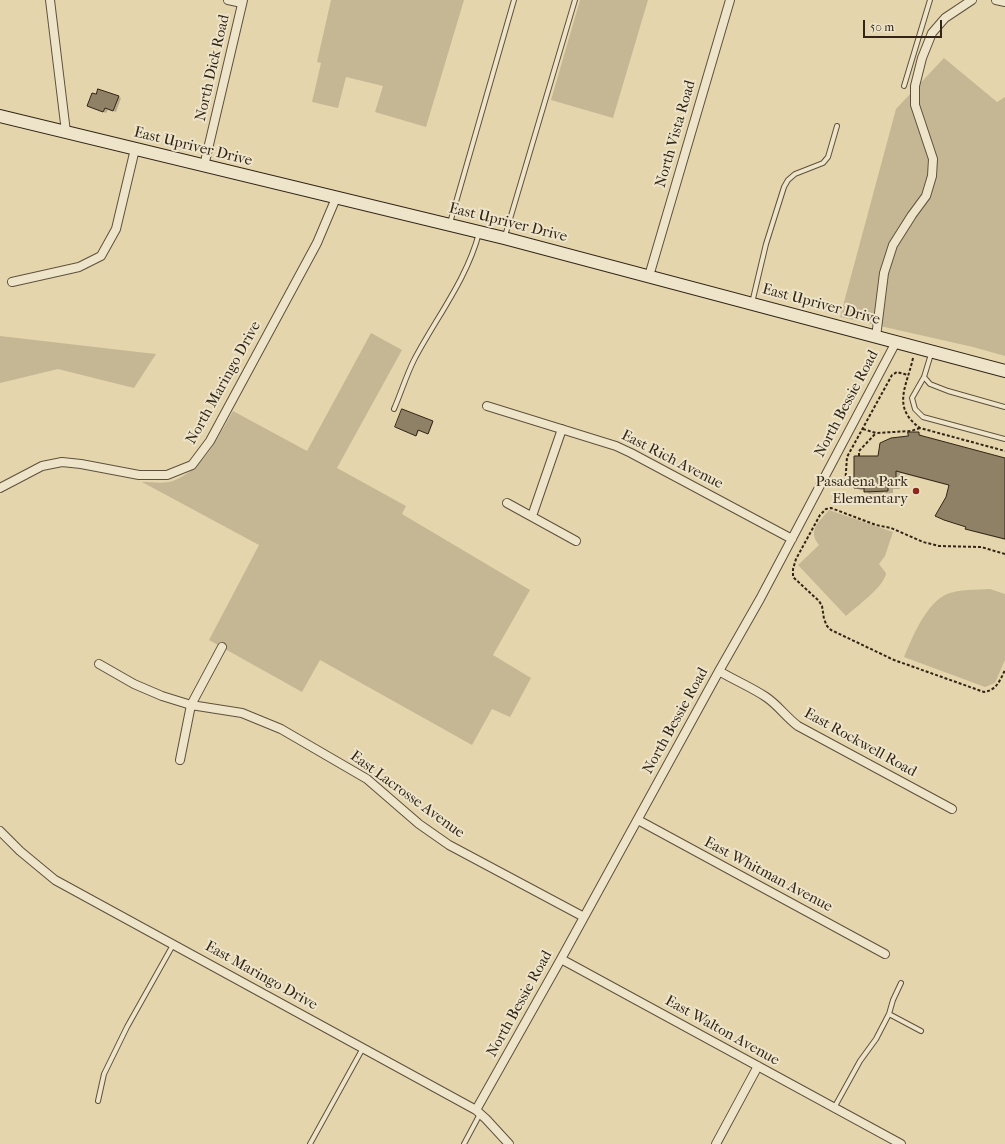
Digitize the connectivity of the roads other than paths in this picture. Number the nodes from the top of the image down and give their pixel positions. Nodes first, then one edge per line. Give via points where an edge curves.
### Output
1 (50, 0) edge
2 (228, 0) edge
3 (514, 0) edge
4 (575, 0) edge
5 (730, 0) edge
6 (930, 0) edge
7 (972, 0) edge
8 (996, 0) edge
9 (243, 2) edge
10 (1005, 2) edge
11 (904, 86) dead end
12 (0, 116) edge
13 (837, 126) dead end
14 (66, 132) junction
15 (135, 149) junction
16 (204, 166) junction
17 (336, 198) junction
18 (450, 225) junction
19 (479, 232) junction
20 (504, 238) junction
21 (649, 276) junction
22 (12, 282) dead end
23 (752, 304) junction
24 (876, 337) junction
25 (896, 342) junction
26 (932, 351) junction
27 (1005, 371) edge
28 (924, 377) junction
29 (487, 406) dead end
30 (1005, 407) edge
31 (394, 409) dead end
32 (562, 429) junction
33 (1005, 439) edge
34 (0, 488) edge
35 (507, 503) dead end
36 (532, 516) junction
37 (792, 539) junction
38 (576, 541) dead end
39 (222, 647) dead end
40 (99, 664) dead end
41 (719, 671) junction
42 (191, 705) junction
43 (180, 760) dead end
44 (952, 809) dead end
45 (638, 820) junction
46 (0, 831) edge
47 (584, 917) junction
48 (174, 945) junction
49 (885, 954) dead end
50 (561, 959) junction
51 (901, 983) dead end
52 (889, 1014) junction
53 (921, 1031) dead end
54 (363, 1048) junction
55 (758, 1066) junction
56 (98, 1101) dead end
57 (834, 1108) junction
58 (478, 1112) junction
59 (310, 1144) edge
60 (464, 1144) edge
61 (509, 1144) edge
62 (716, 1144) edge
63 (901, 1144) edge

1 - 14 street
2 - 9 street
3 - 18 lane
4 - 20 lane
5 - 21 street, North Vista Road
6 - 11 lane
7 - 24 street via 944,18 932,33 922,58 915,86 915,105 933,159 932,176 926,196 893,245 884,273
8 - 10 street
9 - 16 street, North Dick Road
12 - 14 main road, East Upriver Drive
13 - 23 lane via 824,163 795,174 784,187 766,244
14 - 15 main road, East Upriver Drive
15 - 16 main road, East Upriver Drive
15 - 22 street via 116,229 101,256 79,267
16 - 17 main road, East Upriver Drive
17 - 18 main road, East Upriver Drive
17 - 34 street, North Maringo Drive via 314,250 210,441 192,465 167,475 139,475 62,462 42,466
18 - 19 main road, East Upriver Drive
19 - 20 main road, East Upriver Drive
19 - 31 lane via 475,250 413,362
20 - 21 main road, East Upriver Drive
21 - 23 main road, East Upriver Drive
23 - 24 main road, East Upriver Drive
24 - 25 main road, East Upriver Drive
25 - 26 main road, East Upriver Drive
25 - 37 street, North Bessie Road
26 - 27 main road, East Upriver Drive
26 - 28 lane
28 - 30 lane via 930,384 948,392
28 - 33 lane via 912,398 915,409 923,417
29 - 32 street, East Rich Avenue
32 - 36 street
32 - 37 street, East Rich Avenue via 631,453
35 - 36 street
36 - 38 street
37 - 41 street, North Bessie Road
39 - 42 street
40 - 42 street, East Lacrosse Avenue via 134,684
41 - 44 street, East Rockwell Road via 765,696 798,726
41 - 45 street, North Bessie Road
42 - 43 street
42 - 47 street, East Lacrosse Avenue via 242,713 281,729 367,779 419,824 449,845
45 - 47 street, North Bessie Road
45 - 49 street, East Whitman Avenue
46 - 48 street, East Maringo Drive via 55,880
47 - 50 street, North Bessie Road
48 - 54 street, East Maringo Drive
48 - 56 lane via 127,1027 104,1074
50 - 55 street, East Walton Avenue
50 - 58 street, North Bessie Road
51 - 52 lane
52 - 53 lane
52 - 57 lane
54 - 58 street, East Maringo Drive
54 - 59 lane
55 - 57 street, East Walton Avenue
55 - 62 street
57 - 63 street, East Walton Avenue
58 - 60 lane
58 - 61 street, East Maringo Drive

